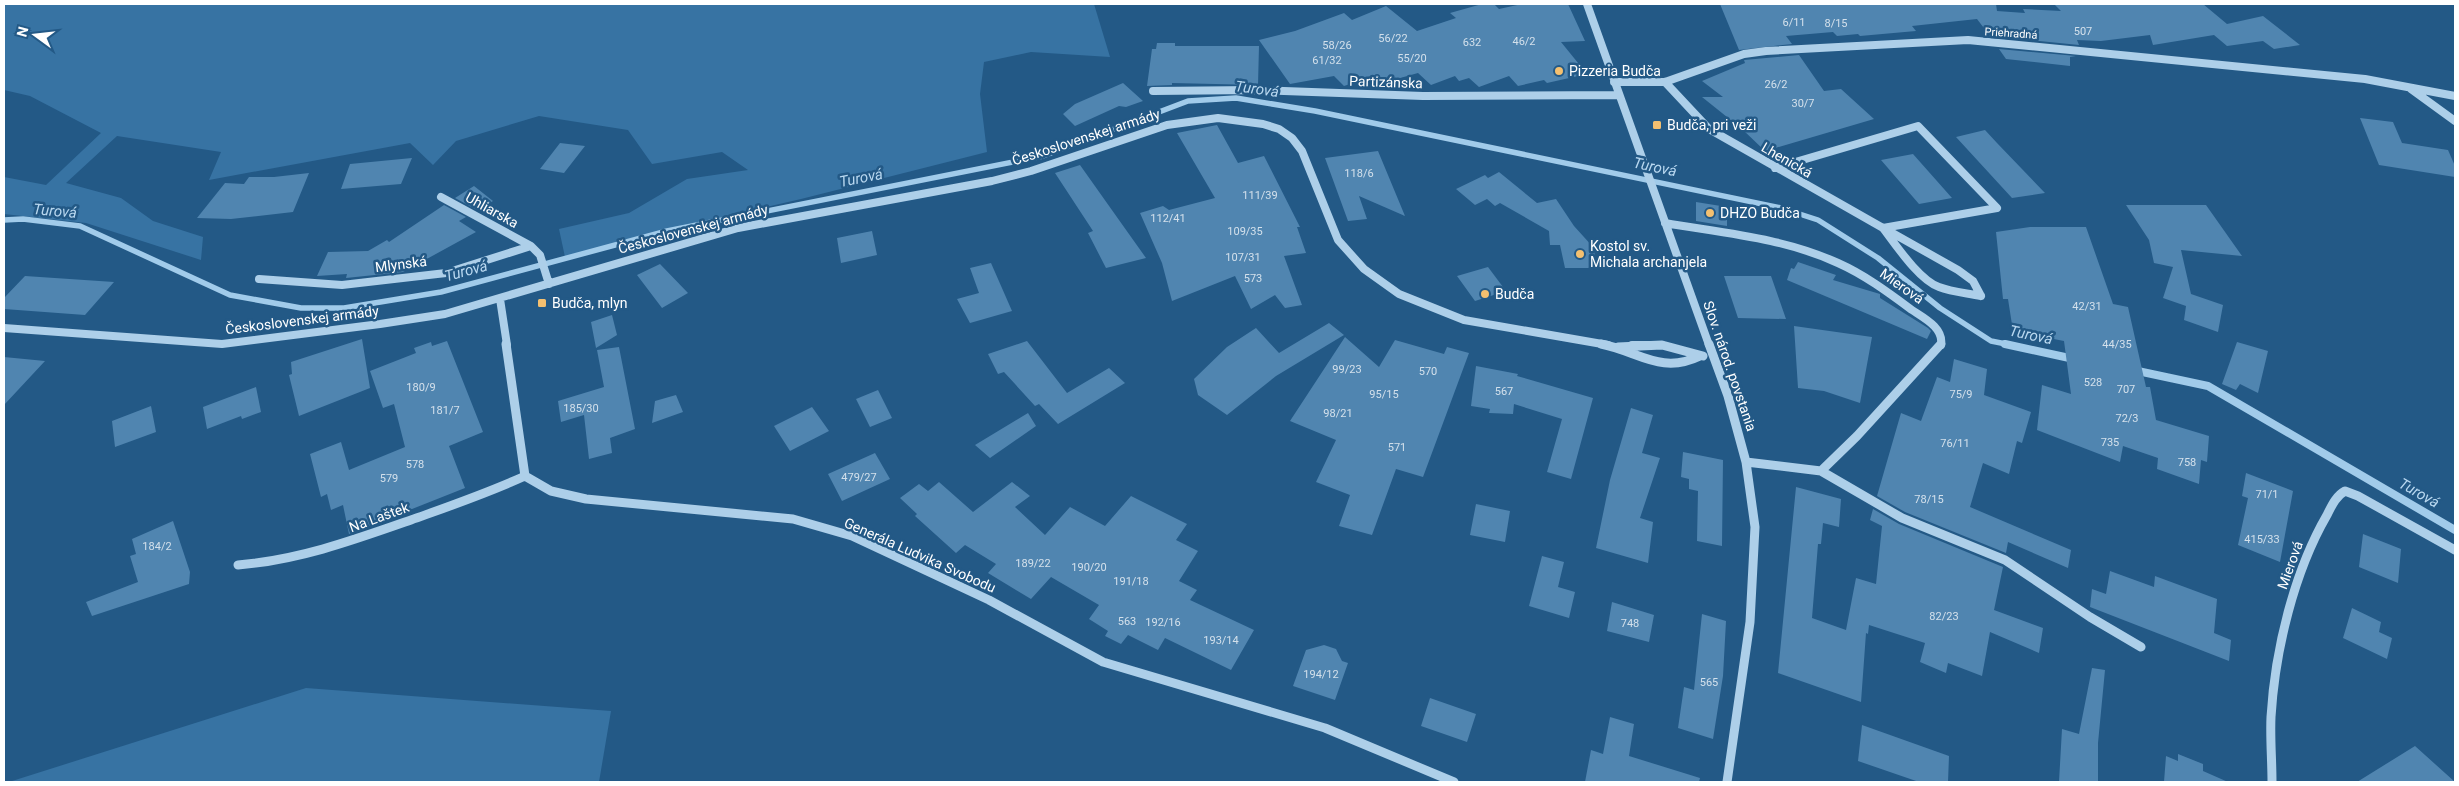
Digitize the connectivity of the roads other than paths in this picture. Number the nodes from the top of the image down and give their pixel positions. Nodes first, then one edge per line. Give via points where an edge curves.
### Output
1 (1587, 4) edge
2 (1614, 82) junction
3 (1665, 82) junction
4 (2409, 87) junction
5 (1153, 91) dead end
6 (1619, 96) junction
7 (2455, 96) edge
8 (2455, 121) edge
9 (1775, 168) junction
10 (1645, 170) joint
11 (441, 197) dead end
12 (1665, 223) junction
13 (1883, 228) junction
14 (531, 246) junction
15 (259, 279) dead end
16 (549, 284) junction
17 (500, 299) junction
18 (4, 328) edge
19 (1618, 347) junction
20 (1700, 356) junction
21 (1714, 357) junction
22 (1746, 462) junction
23 (1821, 471) junction
24 (525, 476) junction
25 (2455, 550) edge
26 (238, 566) dead end
27 (2141, 647) dead end
28 (1454, 782) edge
29 (1727, 782) edge
30 (2272, 782) edge

1 - 2 street, Slov. národ. povstania
2 - 3 street, Priehradná
2 - 6 street, Slov. národ. povstania
3 - 4 street, Priehradná via 1728,59 1758,52 1968,40 2365,79
3 - 9 street, Lhenická via 1709,129
4 - 7 street, Priehradná
4 - 8 street
5 - 6 street, Partizánska
6 - 10 street, Slov. národ. povstania
9 - 13 street, Lhenická
9 - 13 street via 1918,126 1996,208
10 - 12 street, Slov. národ. povstania
11 - 14 street, Uhliarska
12 - 21 street, Slov. národ. povstania
12 - 23 street, Mierová via 1807,250 1866,278 1935,326 1942,339 1941,345
13 - 13 street, Lhenická via 1929,282 1980,296 1973,281 1958,270
14 - 15 street, Mlynská via 446,273 342,285
14 - 16 street via 540,255
16 - 17 street, Československej armády
16 - 19 street, Československej armády via 729,231 992,181 1167,125 1218,118 1263,124 1292,138 1302,151 1338,240 1364,269 1399,294 1464,320
17 - 18 street, Československej armády via 445,314 222,344
17 - 24 street
19 - 20 street, Československej armády via 1633,344 1659,346
19 - 20 street, Československej armády via 1635,356 1660,361 1685,363
20 - 21 street, Československej armády
21 - 22 street, Slov. národ. povstania
22 - 23 street
22 - 29 street, Slov. národ. povstania via 1755,527 1754,570 1750,622
23 - 27 street via 1902,518 2005,560
24 - 26 street, Na Laštek via 494,491 338,547 265,564
24 - 28 street, Generála Ludvika Svobodu via 551,491 586,499 793,519 852,536 989,600 1103,662 1325,728
25 - 30 street, Mierová via 2358,496 2345,492 2338,495 2318,530 2294,590 2271,717

